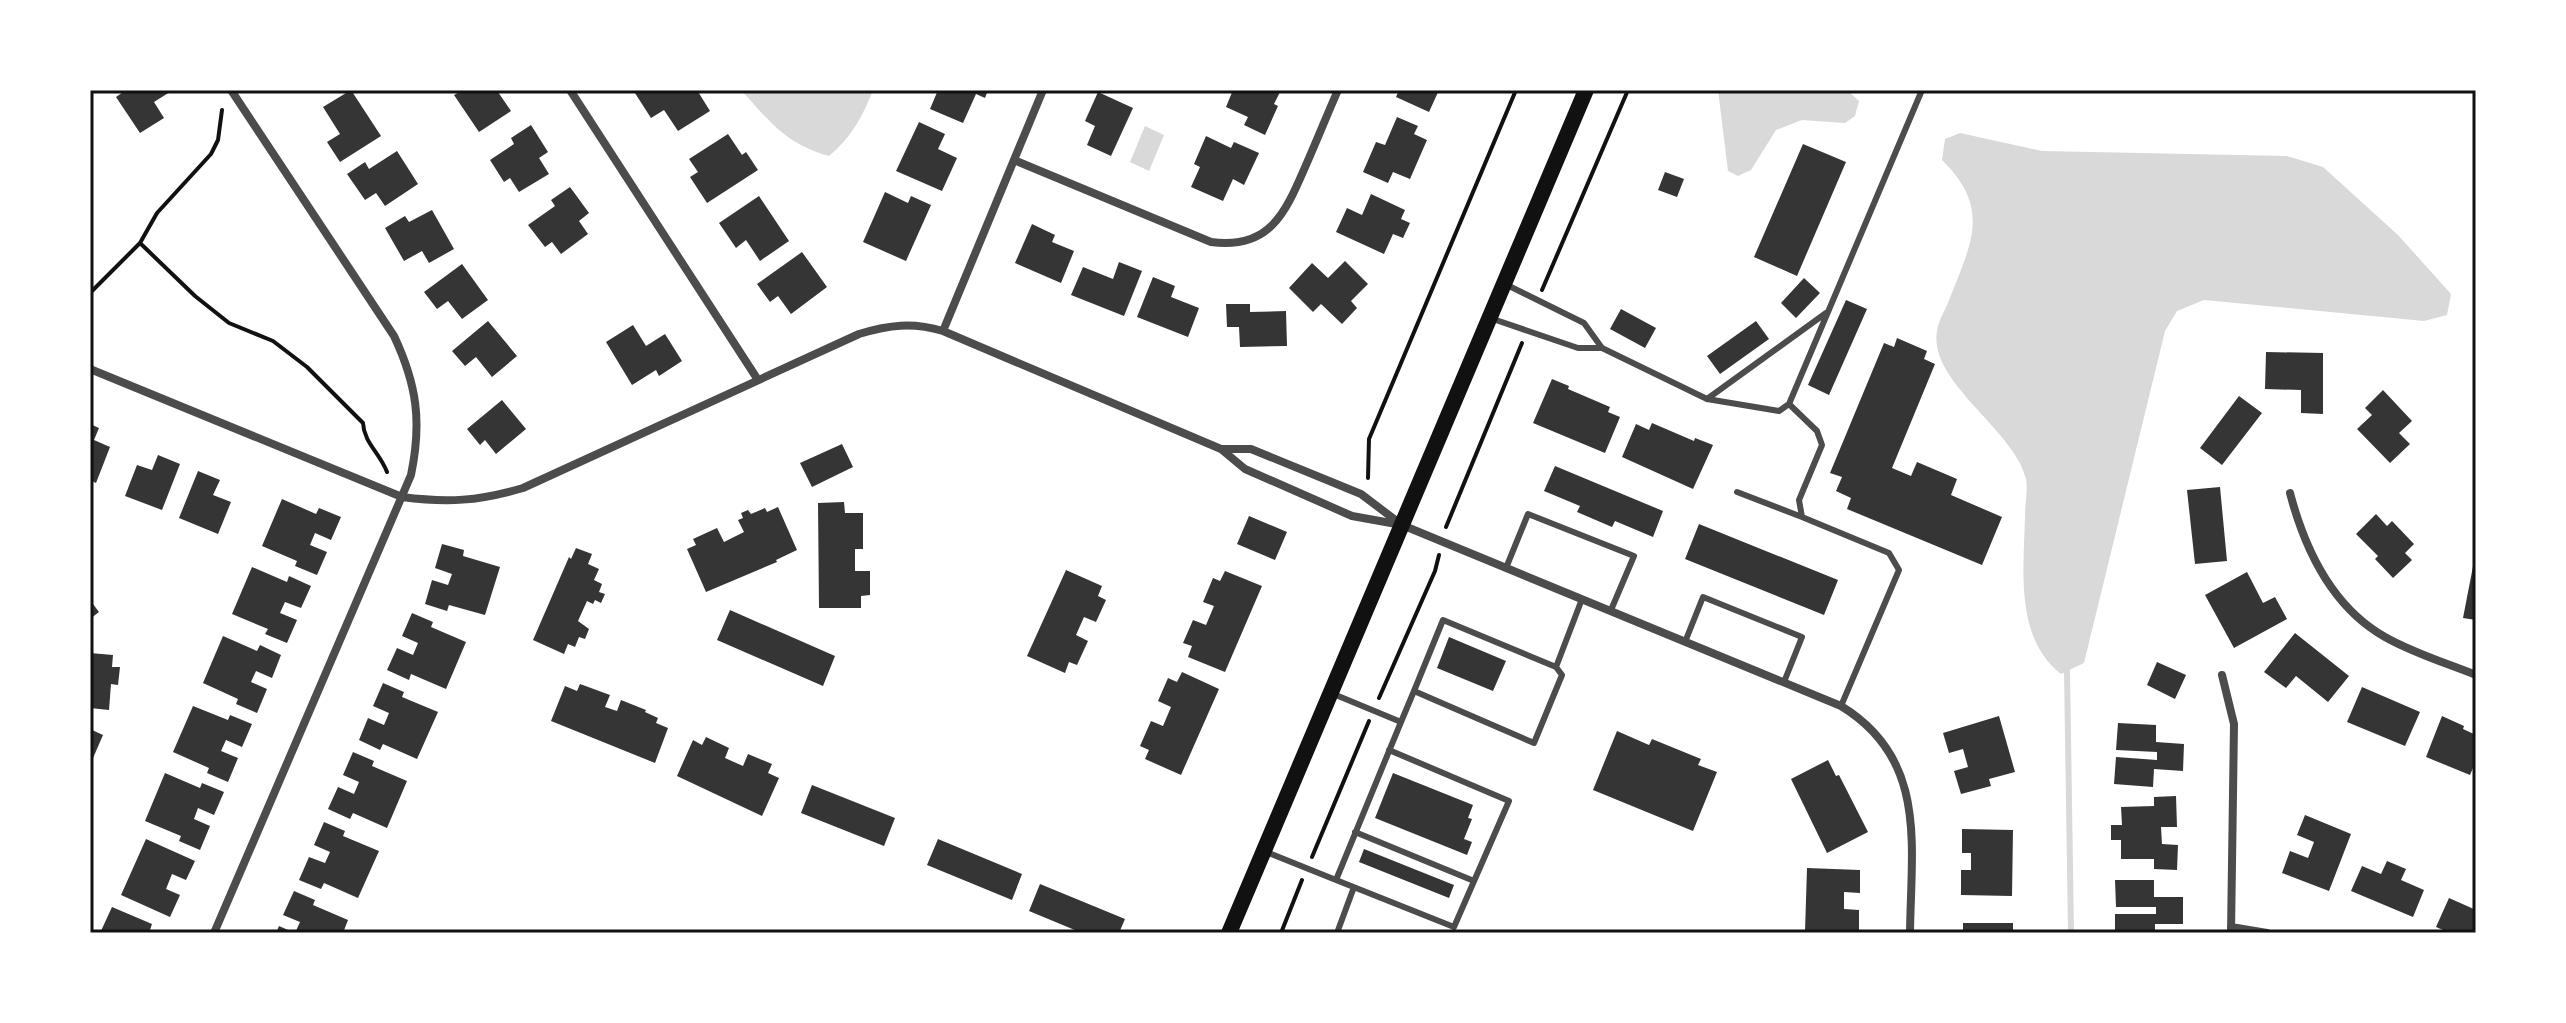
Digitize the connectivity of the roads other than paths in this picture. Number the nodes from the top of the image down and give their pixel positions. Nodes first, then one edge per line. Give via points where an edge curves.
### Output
1 (231, 90) edge
2 (570, 90) edge
3 (1043, 90) edge
4 (1338, 90) edge
5 (1586, 90) edge
6 (1922, 90) edge
7 (1014, 160) junction
8 (1504, 284) junction
9 (1829, 311) junction
10 (1490, 318) junction
11 (943, 331) junction
12 (1602, 348) junction
13 (90, 369) edge
14 (758, 380) junction
15 (1707, 399) junction
16 (1789, 404) junction
17 (1221, 449) junction
18 (1737, 492) dead end
19 (2290, 493) dead end
20 (402, 497) junction
21 (1802, 517) junction
22 (1402, 525) junction
23 (1506, 568) junction
24 (1582, 599) junction
25 (1611, 610) junction
26 (1685, 642) junction
27 (1556, 667) junction
28 (2222, 675) dead end
29 (2476, 675) edge
30 (1784, 682) junction
31 (1414, 691) junction
32 (1331, 693) junction
33 (1841, 706) junction
34 (1401, 722) junction
35 (1389, 750) junction
36 (1355, 832) junction
37 (1264, 851) junction
38 (1336, 880) junction
39 (1474, 881) junction
40 (1354, 887) junction
41 (1439, 921) junction
42 (2231, 930) edge
43 (214, 933) edge
44 (1229, 933) edge
45 (1337, 933) edge
46 (1436, 933) edge
47 (1910, 933) edge
48 (2267, 933) edge

1 - 20 street via 406,362 418,422 414,463
2 - 14 street
3 - 7 street
4 - 7 street via 1288,206 1278,221 1239,243 1211,242
5 - 8 main road
6 - 9 lane
7 - 11 street
8 - 10 main road
8 - 12 lane via 1584,323
9 - 15 lane
9 - 16 lane
10 - 12 lane via 1578,348
10 - 22 main road
11 - 14 street via 885,326
11 - 17 street
12 - 15 lane
13 - 20 street
14 - 20 street via 523,488 467,501
15 - 16 lane via 1779,411
16 - 21 lane via 1817,431 1822,445 1799,500
17 - 22 street via 1245,469 1352,516
17 - 22 street via 1251,449 1361,494
18 - 21 lane
19 - 29 street via 2314,560 2334,593 2359,619 2388,639
20 - 43 street
21 - 33 lane via 1889,553 1899,570
22 - 23 street
22 - 32 main road
23 - 24 street
23 - 25 lane via 1528,514 1634,556
24 - 25 street
24 - 27 lane
25 - 26 street
26 - 30 street
26 - 30 lane via 1703,597 1802,637
27 - 31 lane via 1443,620
27 - 31 lane via 1562,675 1534,743
28 - 42 street via 2234,724
30 - 33 street
31 - 34 lane
32 - 34 lane
32 - 37 main road
33 - 47 street via 1874,731 1901,777 1911,814
34 - 35 lane
35 - 36 lane
35 - 39 lane via 1509,801
36 - 38 lane
36 - 39 lane
37 - 38 lane
37 - 44 main road
38 - 40 lane
39 - 41 lane via 1454,927
40 - 41 lane
40 - 45 lane
41 - 46 lane
42 - 48 street

